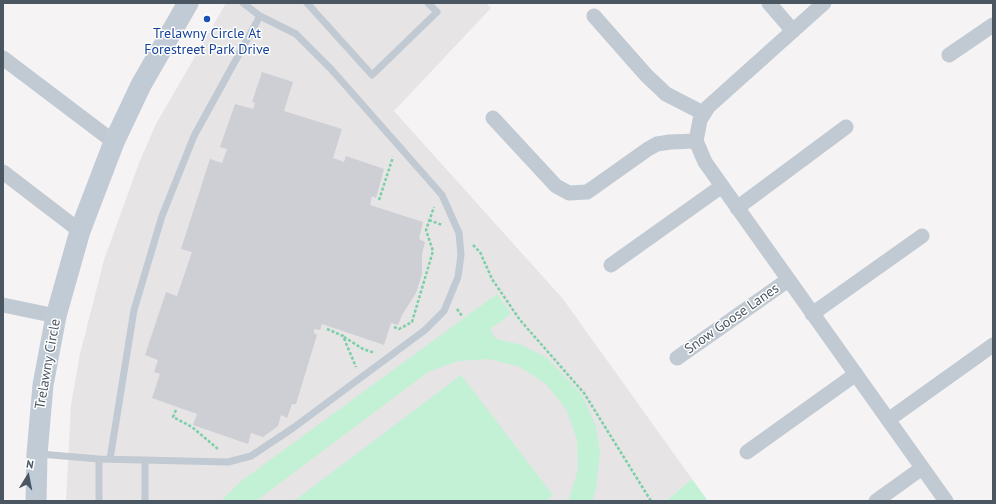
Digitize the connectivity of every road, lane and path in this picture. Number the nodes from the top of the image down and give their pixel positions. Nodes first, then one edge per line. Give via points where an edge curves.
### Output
1 (188, 3) edge
2 (243, 3) edge
3 (307, 3) edge
4 (428, 3) edge
5 (769, 3) edge
6 (824, 3) edge
7 (260, 16) junction
8 (594, 16) dead end
9 (993, 24) edge
10 (793, 31) junction
11 (949, 55) dead end
12 (3, 58) edge
13 (703, 113) junction
14 (493, 118) dead end
15 (846, 127) dead end
16 (696, 141) junction
17 (114, 142) junction
18 (397, 143) junction
19 (3, 172) edge
20 (722, 186) junction
21 (439, 192) junction
22 (379, 200) dead end
23 (737, 208) junction
24 (80, 231) junction
25 (458, 233) junction
26 (922, 236) dead end
27 (611, 265) dead end
28 (788, 280) junction
29 (3, 305) edge
30 (812, 314) junction
31 (56, 316) junction
32 (394, 327) dead end
33 (327, 329) dead end
34 (344, 336) junction
35 (993, 345) edge
36 (388, 358) junction
37 (677, 358) dead end
38 (856, 374) junction
39 (359, 380) junction
40 (176, 410) dead end
41 (888, 420) junction
42 (747, 452) dead end
43 (37, 454) junction
44 (99, 459) junction
45 (110, 459) junction
46 (145, 460) junction
47 (236, 460) junction
48 (922, 468) junction
49 (36, 501) edge
50 (99, 501) edge
51 (145, 501) edge
52 (651, 501) edge
53 (876, 501) edge
54 (946, 501) edge

1 - 17 street, Trelawny Circle via 141,85
2 - 7 lane
3 - 4 lane via 372,76 437,12
5 - 10 street
6 - 10 street
7 - 18 lane via 296,34
7 - 45 lane via 194,136 162,216 134,310
8 - 13 street via 666,94
9 - 11 street
10 - 13 street
12 - 17 street
13 - 16 street
14 - 16 street via 556,186 569,193 593,188 657,144
15 - 23 street
16 - 20 street, Snow Goose Lanes via 705,162
17 - 24 street, Trelawny Circle
18 - 21 lane
18 - 22 path
19 - 24 street
20 - 23 street, Snow Goose Lanes
20 - 27 street
21 - 25 lane
21 - 32 path via 426,230 433,251 412,322 398,329
23 - 28 street, Snow Goose Lanes
24 - 31 street, Trelawny Circle
25 - 36 lane via 461,255 458,277 444,311 425,330
25 - 52 path via 480,252 492,279 520,320 584,393
26 - 30 street
28 - 30 street, Snow Goose Lanes
28 - 37 street, Snow Goose Lanes
29 - 31 street
30 - 38 street, Snow Goose Lanes
31 - 43 street, Trelawny Circle via 43,385
33 - 34 path
34 - 36 path via 363,349
34 - 39 path via 355,362
35 - 41 street
36 - 39 lane
38 - 41 street, Snow Goose Lanes
38 - 42 street
39 - 47 lane via 251,456
40 - 47 path via 173,418 192,427 217,449
41 - 48 street, Snow Goose Lanes
43 - 44 lane
43 - 49 street, Trelawny Circle
44 - 45 lane
44 - 50 lane
45 - 46 lane
46 - 47 lane
46 - 51 lane
48 - 53 street
48 - 54 street, Snow Goose Lanes

